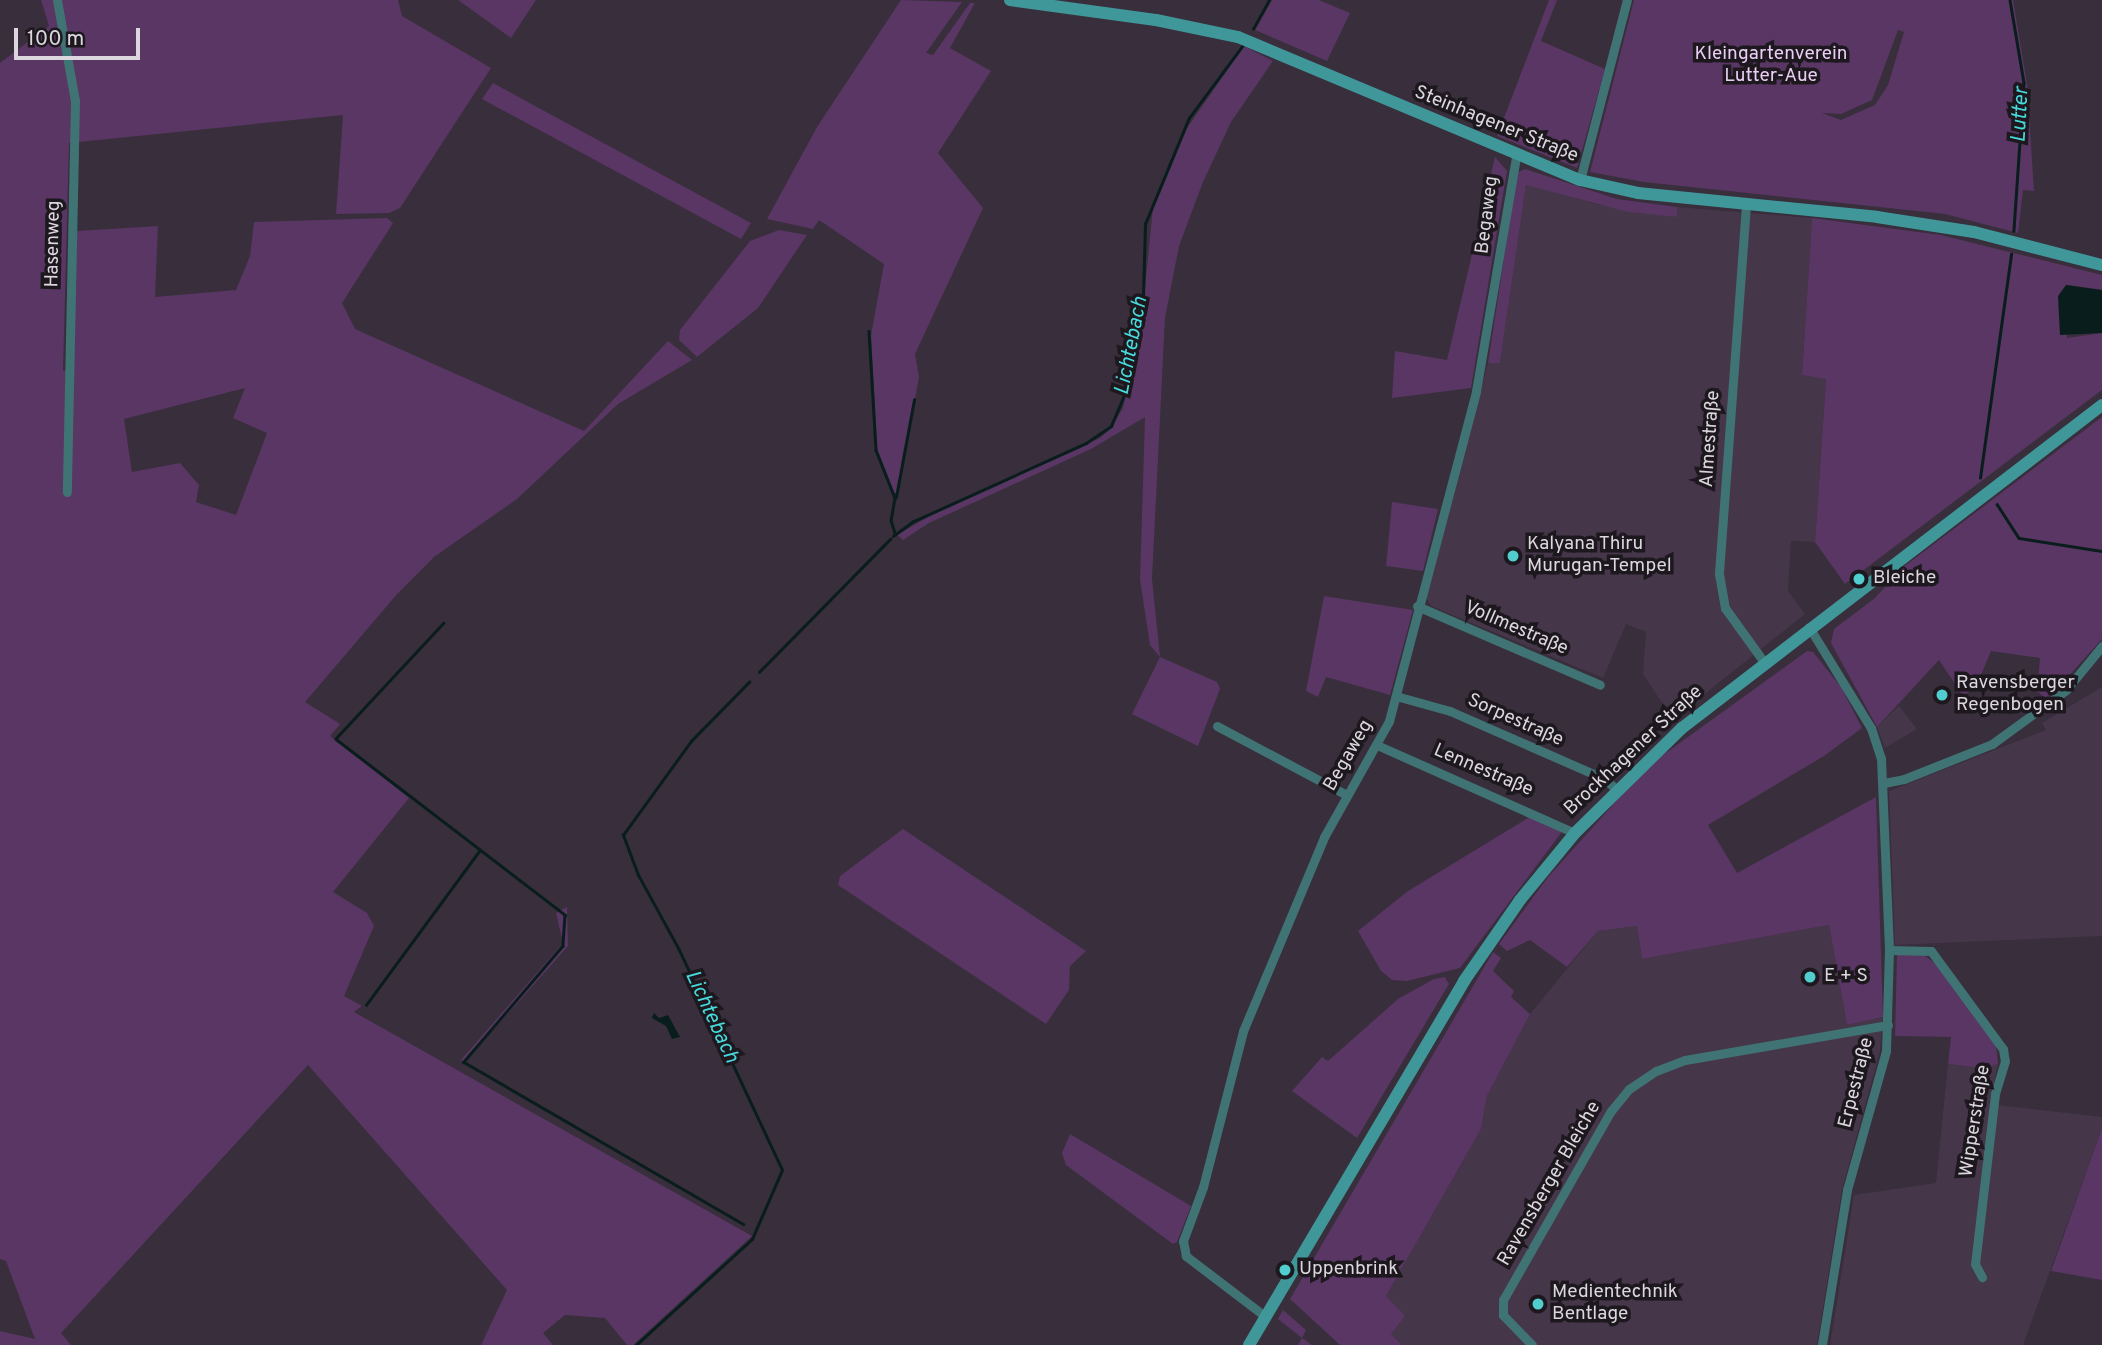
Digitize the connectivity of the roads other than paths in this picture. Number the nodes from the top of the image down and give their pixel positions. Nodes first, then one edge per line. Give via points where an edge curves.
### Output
1 (57, 0) edge
2 (1010, 0) edge
3 (1627, 0) edge
4 (1517, 157) junction
5 (1580, 180) junction
6 (1746, 205) junction
7 (2102, 265) edge
8 (2102, 405) edge
9 (67, 492) dead end
10 (1417, 606) junction
11 (1810, 627) junction
12 (2102, 646) edge
13 (1764, 662) junction
14 (1600, 685) dead end
15 (1396, 696) junction
16 (1217, 726) dead end
17 (1377, 745) junction
18 (1884, 783) junction
19 (1616, 789) junction
20 (1347, 794) junction
21 (1575, 833) junction
22 (1889, 950) junction
23 (1888, 1025) junction
24 (1982, 1277) dead end
25 (1266, 1317) junction
26 (1250, 1345) edge
27 (1532, 1345) edge
28 (1822, 1345) edge

1 - 9 street, Hasenweg via 75,101
2 - 4 main road, Steinhagener Straße via 1157,19 1238,37
3 - 5 street
4 - 5 main road, Steinhagener Straße
4 - 10 street, Begaweg via 1476,391
5 - 6 main road, Steinhagener Straße via 1638,193
6 - 7 main road, Steinhagener Straße via 1974,232
6 - 13 street, Almestraße via 1719,574 1724,608
8 - 11 main road, Brockhagener Straße
10 - 14 street, Vollmestraße
10 - 15 street, Begaweg
11 - 13 main road, Brockhagener Straße
11 - 18 street, Erpestraße via 1871,728
12 - 18 street via 2066,690 1992,744
13 - 19 main road, Brockhagener Straße
15 - 17 street, Begaweg
15 - 19 street, Sorpestraße via 1450,711 1605,779
16 - 20 street
17 - 20 street, Begaweg
17 - 21 street, Lennestraße
18 - 22 street, Erpestraße
19 - 21 main road, Brockhagener Straße
20 - 25 street, Begaweg via 1324,836 1243,1031 1203,1187 1183,1241 1186,1256
21 - 25 main road, Brockhagener Straße via 1520,900 1464,981
22 - 23 street, Erpestraße
22 - 24 street, Wipperstraße via 1931,951 2003,1049 1975,1264
23 - 27 street, Ravensberger Bleiche via 1685,1060 1656,1071 1629,1089 1611,1111 1503,1300 1503,1315
23 - 28 street, Erpestraße via 1882,1071 1847,1190
25 - 26 main road, Brockhagener Straße

